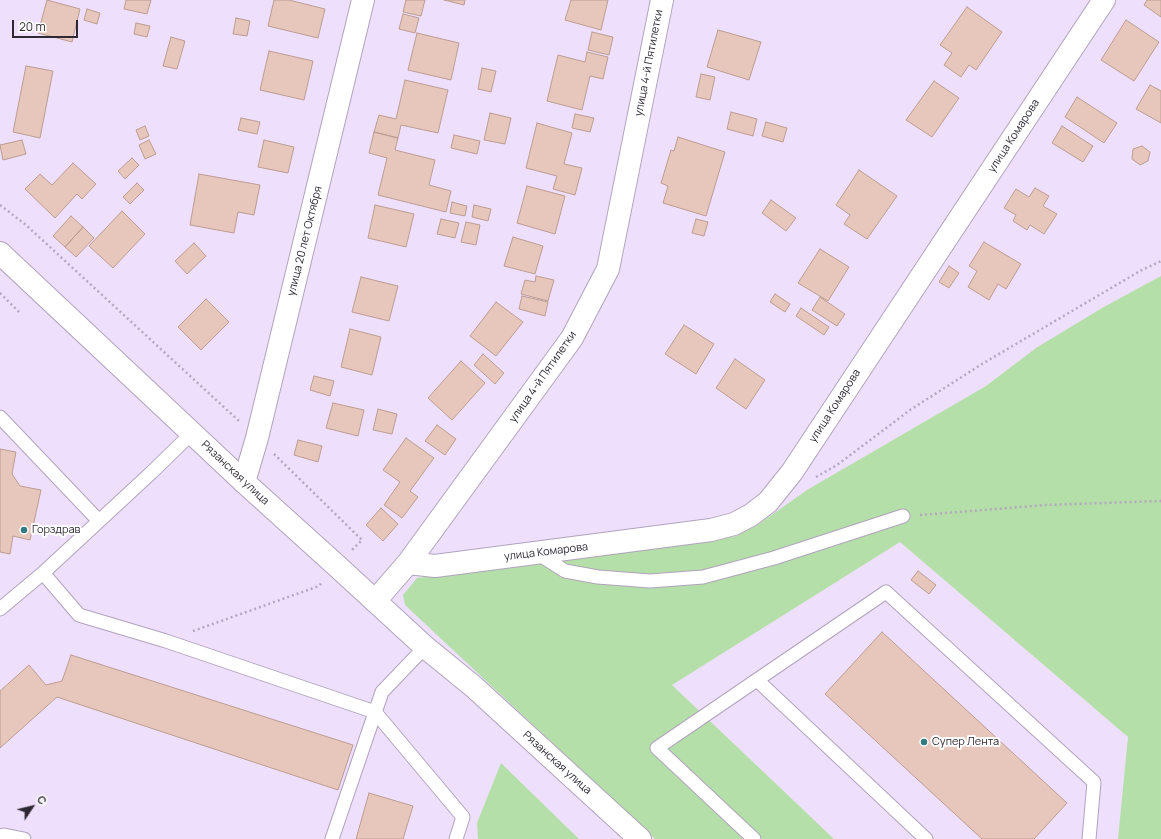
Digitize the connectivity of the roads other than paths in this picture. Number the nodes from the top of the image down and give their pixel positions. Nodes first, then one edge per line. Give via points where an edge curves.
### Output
1 (363, 0) edge
2 (662, 0) edge
3 (1104, 0) edge
4 (0, 253) edge
5 (0, 417) edge
6 (192, 433) junction
7 (244, 482) junction
8 (904, 516) road end
9 (99, 521) junction
10 (537, 553) junction
11 (408, 563) junction
12 (43, 573) junction
13 (375, 601) junction
14 (0, 609) edge
15 (425, 647) junction
16 (757, 680) junction
17 (474, 688) junction
18 (375, 712) junction
19 (0, 836) edge
20 (24, 839) edge
21 (332, 839) edge
22 (456, 839) edge
23 (631, 839) edge
24 (640, 839) edge
25 (754, 839) edge
26 (926, 839) edge
27 (1089, 839) edge

1 - 7 street, улица 20 лет Октября via 258,438
2 - 11 street, улица 4-й Пятилетки via 608,269 572,338
3 - 10 street, улица Комарова via 783,485 768,502 734,524 711,530
4 - 6 street, Рязанская улица
5 - 9 lane
6 - 7 street, Рязанская улица
6 - 9 lane
7 - 13 street, Рязанская улица
8 - 10 lane via 774,558 703,577 650,581 598,577 565,571
9 - 12 lane
10 - 11 street, улица Комарова via 434,566
11 - 13 street, улица 4-й Пятилетки
12 - 14 lane
12 - 18 lane via 79,615 166,641
13 - 15 street, Рязанская улица
15 - 17 street, Рязанская улица
15 - 18 lane via 382,692
16 - 25 lane via 657,748
16 - 26 lane
16 - 27 lane via 886,592 1094,782
17 - 23 street, Рязанская улица
17 - 24 street, Рязанская улица
18 - 21 lane
18 - 22 lane via 463,816
19 - 20 lane

